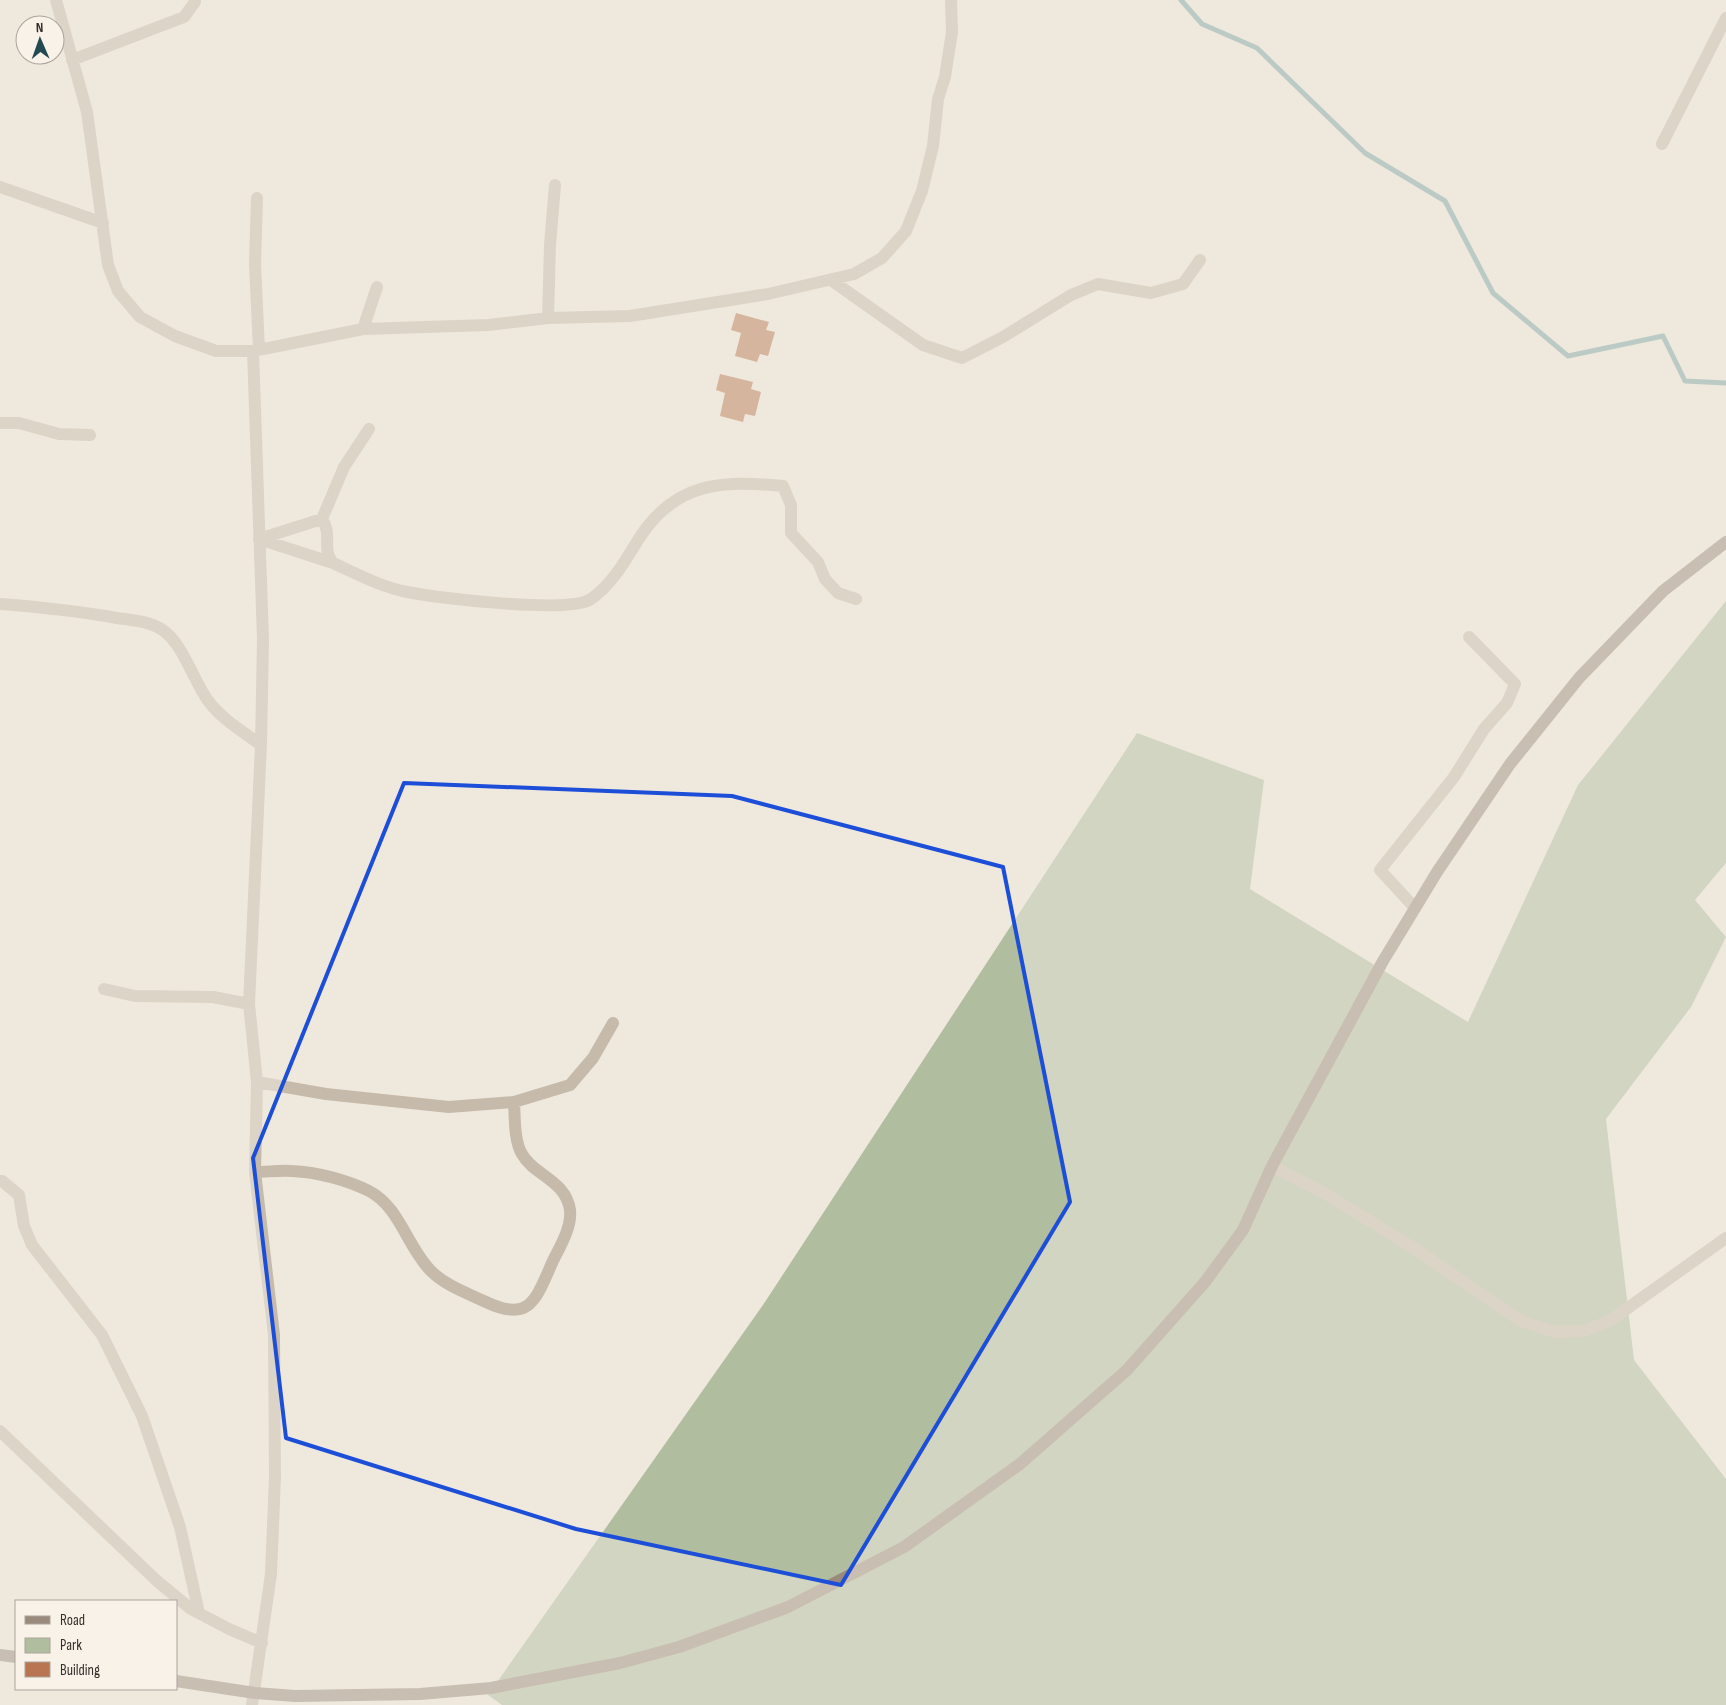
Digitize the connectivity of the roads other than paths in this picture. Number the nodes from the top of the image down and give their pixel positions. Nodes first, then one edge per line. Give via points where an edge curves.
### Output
1 (56, 0) edge
2 (951, 0) edge
3 (195, 2) dead end
4 (1726, 18) edge
5 (72, 60) junction
6 (1662, 144) dead end
7 (555, 185) dead end
8 (0, 187) edge
9 (257, 198) dead end
10 (103, 223) junction
11 (1200, 260) dead end
12 (831, 280) junction
13 (377, 287) dead end
14 (548, 318) junction
15 (363, 329) junction
16 (256, 351) junction
17 (0, 424) edge
18 (369, 429) dead end
19 (90, 435) dead end
20 (322, 519) junction
21 (259, 539) junction
22 (1726, 542) edge
23 (333, 563) junction
24 (856, 599) dead end
25 (0, 604) edge
26 (1468, 637) dead end
27 (261, 745) junction
28 (1415, 908) junction
29 (104, 989) dead end
30 (250, 1004) junction
31 (612, 1024) dead end
32 (257, 1082) junction
33 (514, 1102) junction
34 (1272, 1166) junction
35 (254, 1172) junction
36 (2, 1181) dead end
37 (1726, 1238) edge
38 (0, 1431) edge
39 (199, 1613) junction
40 (262, 1642) junction
41 (0, 1655) edge
42 (15, 1658) edge
43 (178, 1681) edge
44 (295, 1696) junction
45 (253, 1699) edge
46 (275, 1705) edge

1 - 5 street
2 - 12 street via 952,32 936,108 933,146 922,191 906,230 882,258 854,274
3 - 5 street via 184,17
4 - 6 street
5 - 10 street via 87,112
7 - 14 street
8 - 10 street
9 - 16 street
10 - 16 street via 108,265 118,291 140,318 175,336 216,351
11 - 12 street via 1183,284 1151,293 1098,284 1071,295 1003,338 962,358 924,345
12 - 14 street via 768,294 630,316
13 - 15 street
14 - 15 street via 488,325
15 - 16 street
16 - 21 street
17 - 19 street via 19,423 59,434
18 - 20 street via 344,467
20 - 21 street
20 - 23 street via 329,532 328,557
21 - 23 street
21 - 27 street via 263,639
22 - 28 main road via 1663,591 1579,678 1510,764
23 - 24 street via 381,585 406,592 576,605 590,600 602,589 622,567 656,515 676,499 720,484 746,483 783,486 791,504 791,533 818,562 825,579 838,593
25 - 27 street via 108,616 162,629 180,650 208,701 224,719
26 - 28 street via 1515,684 1507,703 1484,729 1454,777 1380,870
27 - 30 street
28 - 34 main road
29 - 30 street via 135,996 213,997
30 - 32 street
31 - 33 street via 593,1058 570,1085
32 - 33 street via 326,1094 449,1108
32 - 35 street
33 - 35 street via 522,1156 556,1185 568,1201 570,1212 567,1231 536,1299 526,1308 514,1311 498,1308 444,1283 409,1242 390,1206 370,1192 340,1180 293,1171
34 - 37 street via 1324,1193 1409,1245 1521,1321 1555,1332 1584,1331 1611,1320
34 - 44 main road via 1243,1230 1205,1282 1127,1370 1020,1464 904,1547 788,1607 679,1647 620,1663 491,1688 420,1694
35 - 40 street via 274,1335 275,1477 271,1574
36 - 39 street via 19,1195 24,1226 32,1245 102,1336 128,1383 180,1527
38 - 39 street via 157,1581
39 - 40 street
40 - 45 street
41 - 42 main road
43 - 45 main road
44 - 45 main road
44 - 46 main road

